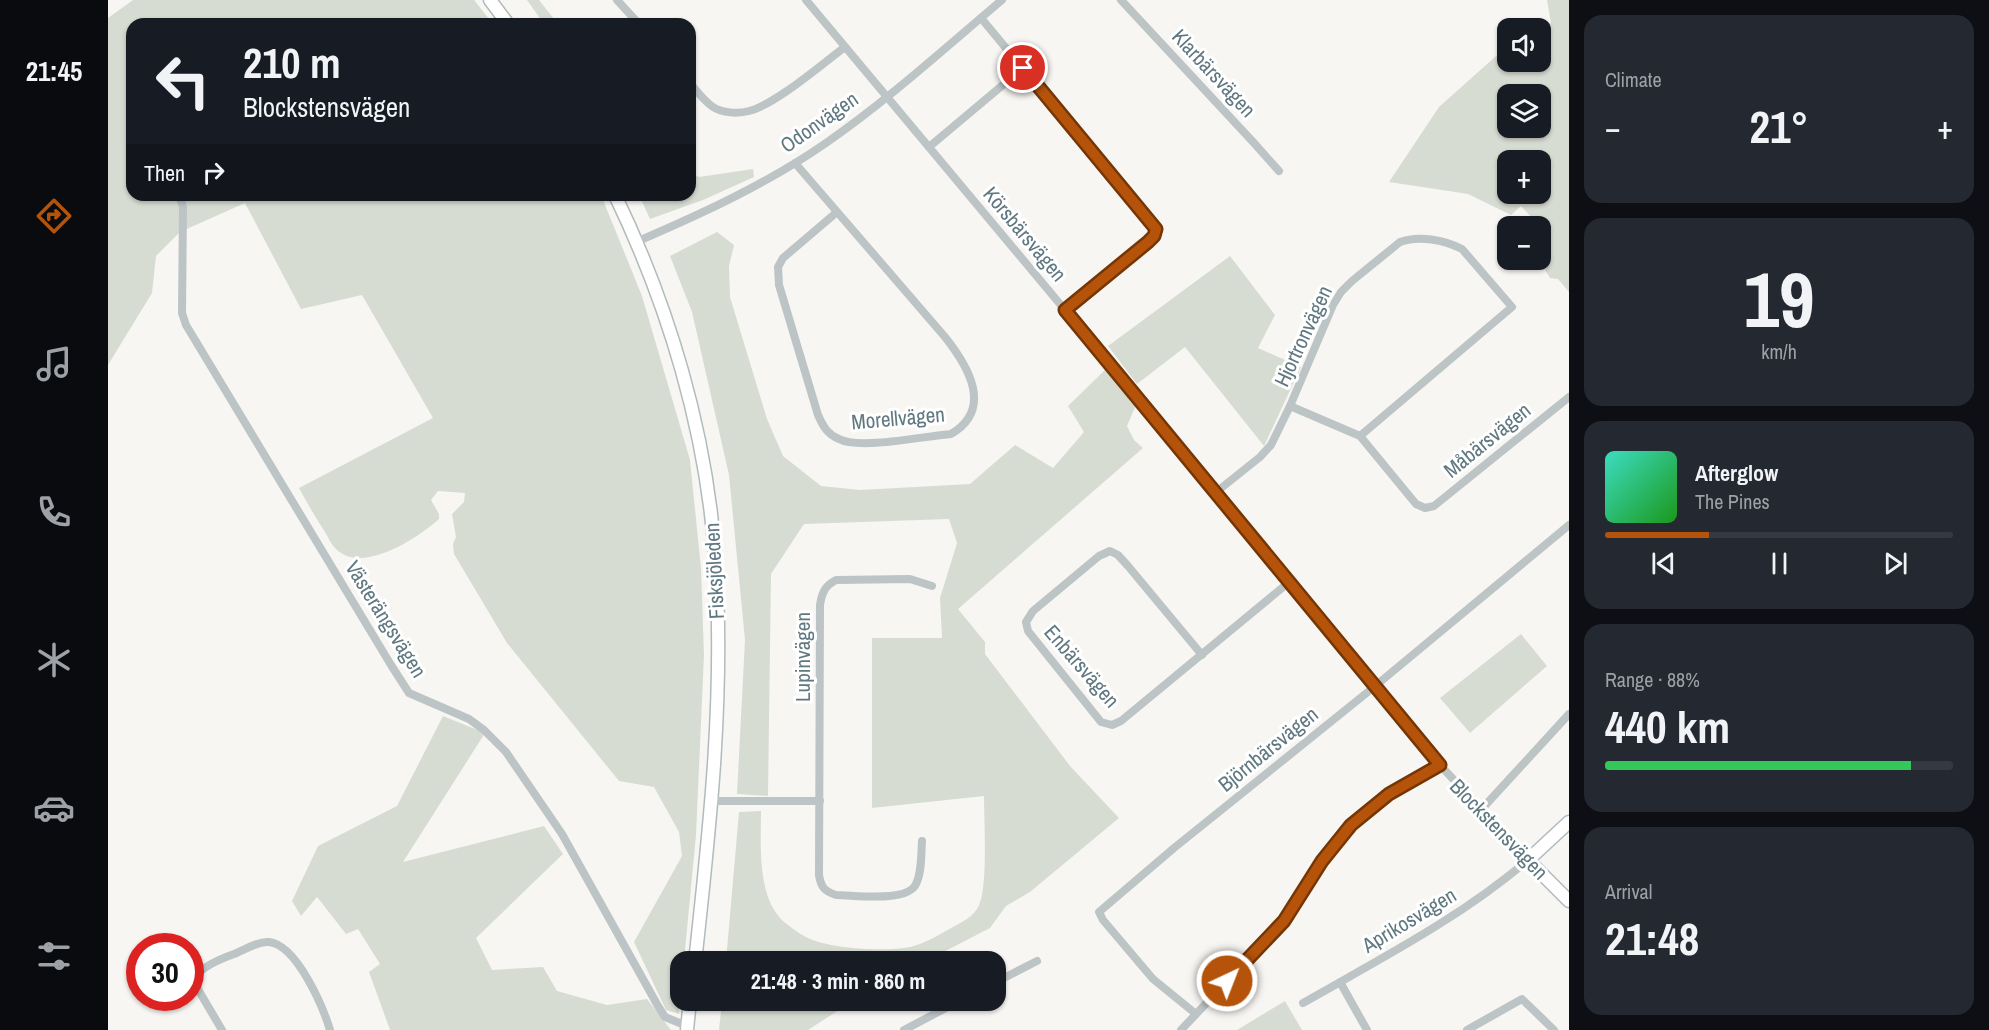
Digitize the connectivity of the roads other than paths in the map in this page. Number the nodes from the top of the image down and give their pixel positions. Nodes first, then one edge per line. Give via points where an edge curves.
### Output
1 (490, 0) edge
2 (616, 0) edge
3 (807, 0) edge
4 (1002, 0) edge
5 (1121, 0) edge
6 (504, 18) edge
7 (633, 18) edge
8 (981, 18) junction
9 (845, 46) junction
10 (1023, 68) junction
11 (696, 89) edge
12 (886, 96) junction
13 (929, 147) junction
14 (795, 163) junction
15 (1279, 171) dead end
16 (181, 201) edge
17 (618, 201) edge
18 (837, 212) junction
19 (636, 242) junction
20 (1065, 310) junction
21 (1569, 397) edge
22 (1290, 406) junction
23 (1360, 436) junction
24 (1215, 493) junction
25 (1569, 525) edge
26 (1288, 583) junction
27 (932, 586) dead end
28 (1202, 655) junction
29 (1374, 687) junction
30 (1569, 714) edge
31 (1440, 765) junction
32 (711, 801) junction
33 (820, 801) junction
34 (1480, 811) junction
35 (1569, 822) edge
36 (922, 841) dead end
37 (1528, 860) junction
38 (1569, 901) edge
39 (696, 951) edge
40 (1037, 961) dead end
41 (1006, 977) edge
42 (1340, 981) junction
43 (1303, 1003) dead end
44 (689, 1011) edge
45 (940, 1011) edge
46 (1196, 1014) junction
47 (687, 1028) edge
48 (222, 1030) edge
49 (330, 1030) edge
50 (904, 1030) edge
51 (1181, 1030) edge
52 (1368, 1030) edge
53 (1467, 1030) edge
54 (1554, 1030) edge

1 - 6 street
2 - 7 street
3 - 9 street, Körsbärsvägen
4 - 8 street, Odonvägen
5 - 15 street, Klarbärsvägen
8 - 10 street, Körsbärsvägen
8 - 12 street, Odonvägen
9 - 11 street via 812,72 749,111 724,111 712,106
9 - 12 street, Körsbärsvägen
10 - 13 street
10 - 20 street, Körsbärsvägen via 1156,229 1148,242
12 - 13 street, Körsbärsvägen
12 - 14 street, Odonvägen
13 - 20 street, Körsbärsvägen
14 - 18 street, Morellvägen
14 - 19 street, Odonvägen via 734,197
16 - 47 street, Västerängsvägen via 182,313 186,325 384,655 409,693 469,719 506,752 562,834 665,1017
17 - 19 street, Fisksjöleden
18 - 18 street, Morellvägen via 945,337 968,373 974,405 963,427 951,434 859,444 840,440 823,427 779,285 778,267 783,258
19 - 32 street, Fisksjöleden via 672,338 706,480 715,555 717,641
20 - 24 street, Blockstensvägen
21 - 23 street, Måbärsvägen via 1434,506 1416,504
22 - 23 street
22 - 23 street, Hjortronvägen via 1341,291 1410,238 1462,249 1512,307
22 - 24 street, Hjortronvägen via 1260,457
24 - 26 street, Blockstensvägen
25 - 29 street, Björnbärsvägen
26 - 28 street, Enbärsvägen
26 - 29 street, Blockstensvägen
27 - 33 street, Lupinvägen via 910,579 849,578 836,580 822,592
28 - 28 street, Enbärsvägen via 1121,721 1101,722 1028,631 1026,622 1033,611 1110,551 1128,566
29 - 31 street, Blockstensvägen
29 - 46 street, Björnbärsvägen via 1099,912 1153,979
30 - 34 street
31 - 34 street, Blockstensvägen
31 - 46 street via 1389,794 1351,825 1322,861 1284,921
32 - 33 street
32 - 39 street, Fisksjöleden
33 - 36 street, Lupinvägen via 819,874 827,892 898,896 909,893 916,884
34 - 37 street, Blockstensvägen
35 - 37 street
37 - 38 street, Blockstensvägen
37 - 42 street, Aprikosvägen via 1450,917
40 - 41 street
42 - 43 street, Aprikosvägen
42 - 52 street
44 - 47 street
45 - 50 street
46 - 51 street
48 - 49 street via 196,986 195,977 226,956 268,942 288,954 308,979
53 - 54 street via 1522,999

